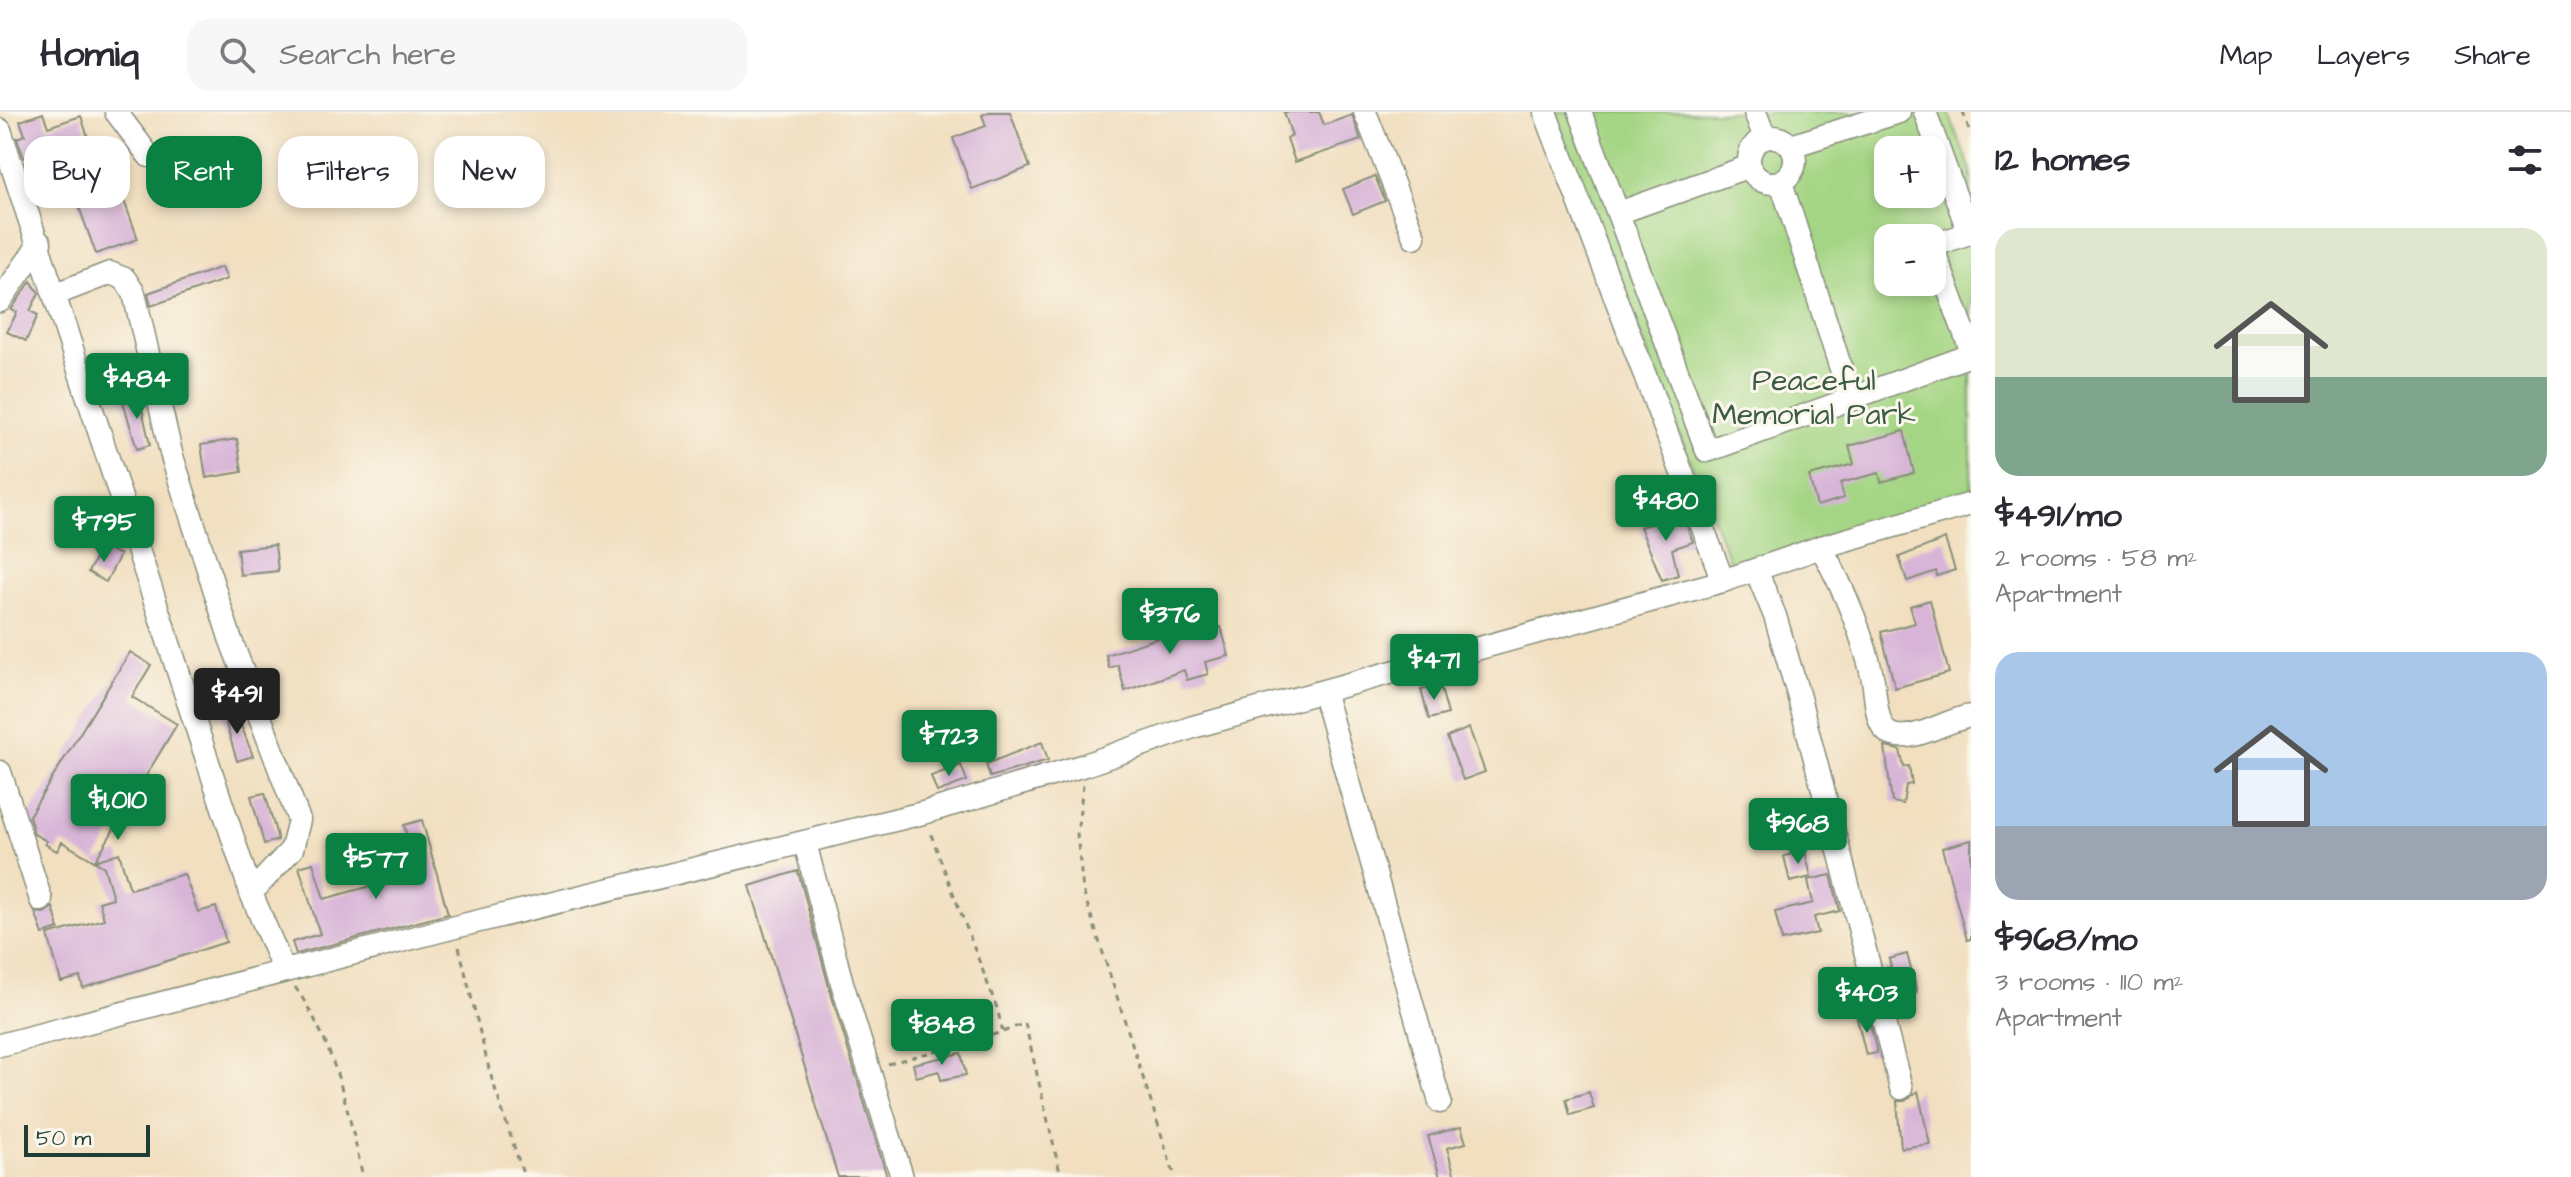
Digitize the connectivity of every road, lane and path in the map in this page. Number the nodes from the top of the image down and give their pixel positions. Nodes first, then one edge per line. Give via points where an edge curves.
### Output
1 (116, 112) edge
2 (1365, 112) edge
3 (1545, 112) edge
4 (1580, 112) edge
5 (1755, 112) edge
6 (1899, 112) edge
7 (1925, 112) edge
8 (1963, 112) edge
9 (0, 130) edge
10 (1971, 135) edge
11 (1765, 138) junction
12 (1791, 146) junction
13 (146, 152) edge
14 (5, 165) edge
15 (1750, 166) junction
16 (1781, 182) junction
17 (1618, 213) junction
18 (1414, 237) dead end
19 (1946, 241) edge
20 (40, 243) junction
21 (1946, 284) edge
22 (56, 294) junction
23 (0, 301) edge
24 (1971, 352) edge
25 (1851, 400) junction
26 (1971, 504) edge
27 (1821, 547) junction
28 (1756, 570) junction
29 (1723, 581) junction
30 (1324, 694) junction
31 (1971, 716) edge
32 (1085, 765) junction
33 (0, 772) edge
34 (923, 813) junction
35 (805, 843) junction
36 (251, 893) junction
37 (41, 900) dead end
38 (455, 927) junction
39 (284, 971) junction
40 (1003, 1032) junction
41 (0, 1045) edge
42 (870, 1069) junction
43 (1901, 1088) dead end
44 (1440, 1102) dead end
45 (363, 1177) edge
46 (524, 1177) edge
47 (902, 1177) edge
48 (1061, 1177) edge
49 (1175, 1177) edge

1 - 13 street
2 - 18 street
3 - 29 street
4 - 17 street
5 - 11 street
6 - 12 street
7 - 19 street via 1969,233
8 - 10 path
9 - 14 street
11 - 12 street via 1776,137
11 - 15 street via 1751,152
12 - 16 street via 1793,172
14 - 20 street
15 - 16 street via 1761,181
15 - 17 street
16 - 25 street
17 - 25 street via 1707,451
20 - 22 street
20 - 23 street
21 - 24 street
22 - 36 street
22 - 36 street via 110,273 125,279 134,293 171,453 230,638 299,820 292,849
24 - 25 street
26 - 27 street
27 - 28 street
27 - 31 street via 1852,608 1881,727 1904,737
28 - 29 street
28 - 43 street via 1798,694
29 - 30 street
30 - 32 street via 1193,727
30 - 44 street
32 - 34 street
32 - 49 path via 1077,834 1083,891
33 - 37 street
34 - 35 street
34 - 40 path
35 - 38 street
35 - 42 street
36 - 39 street
38 - 39 street
38 - 46 path via 490,1073
39 - 41 street
39 - 45 path via 317,1019 345,1098
40 - 42 path
40 - 48 path via 1025,1023
42 - 47 street

